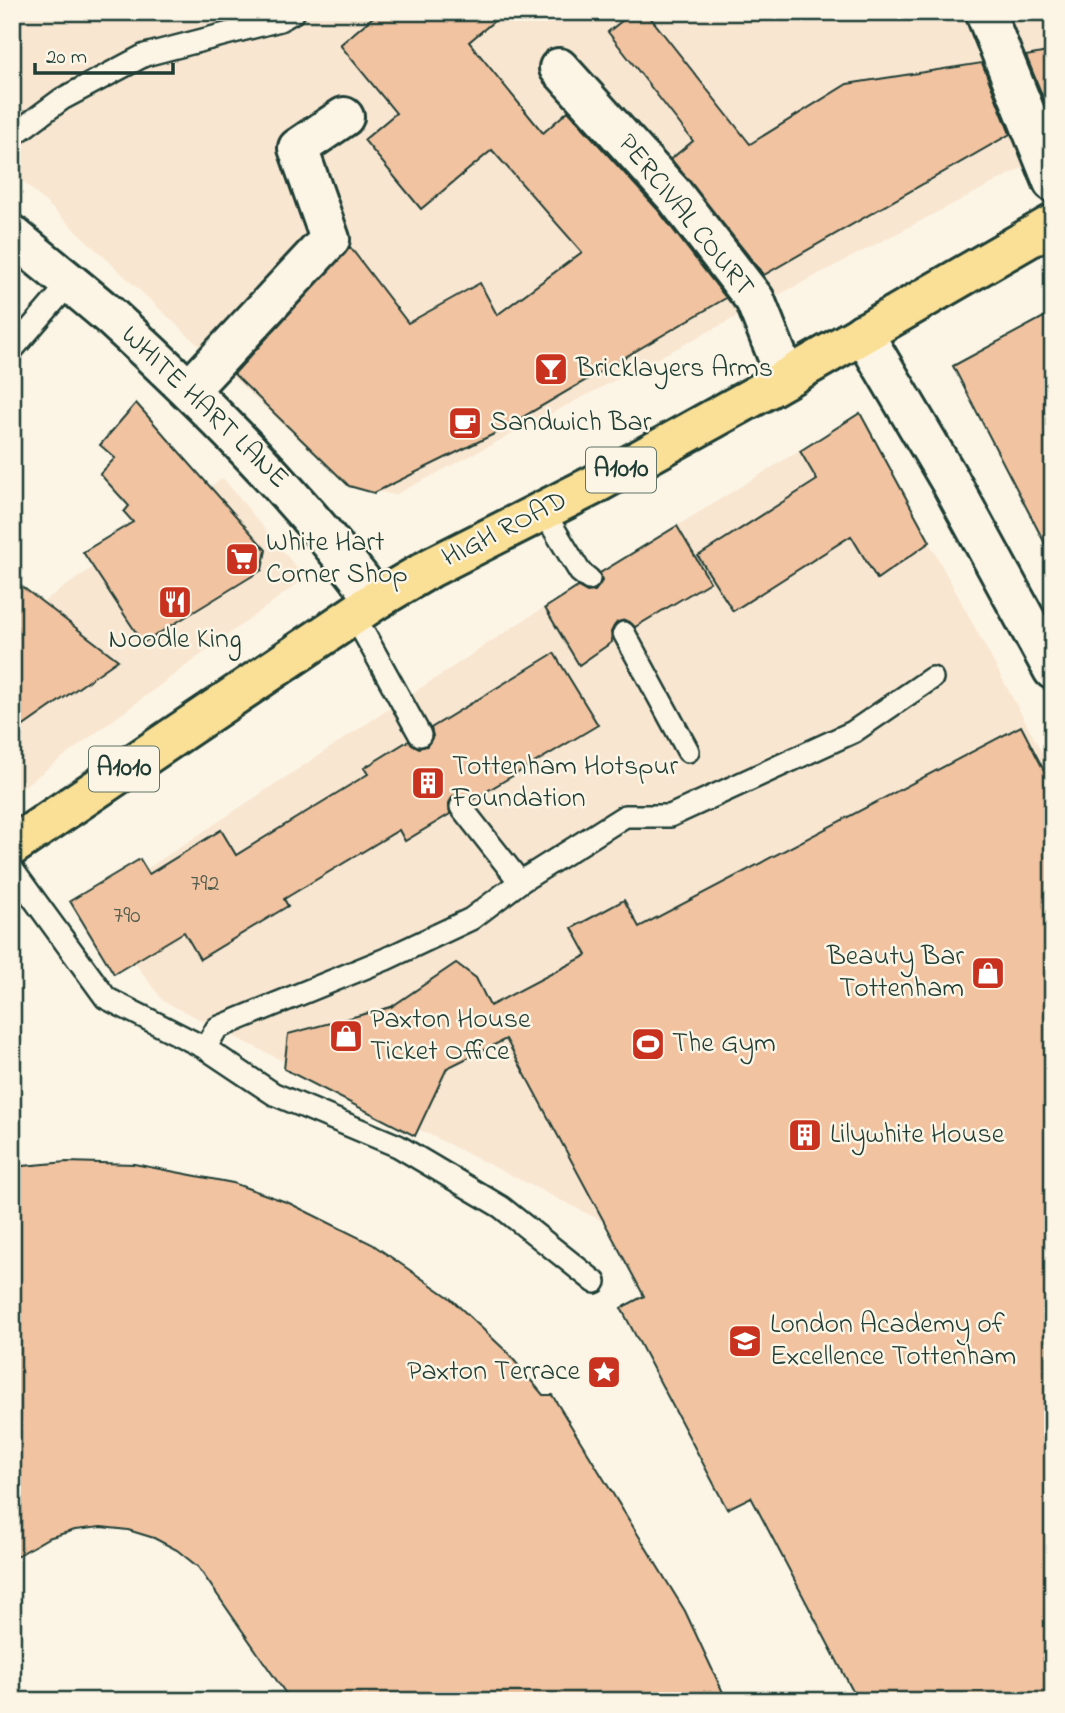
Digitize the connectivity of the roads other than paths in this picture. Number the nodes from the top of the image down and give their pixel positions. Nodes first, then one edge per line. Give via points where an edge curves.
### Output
1 (294, 12) edge
2 (985, 12) edge
3 (559, 68) dead end
4 (344, 117) dead end
5 (12, 136) edge
6 (1053, 182) edge
7 (1053, 224) edge
8 (12, 235) edge
9 (69, 284) junction
10 (863, 333) junction
11 (12, 350) edge
12 (786, 378) junction
13 (189, 390) junction
14 (543, 510) junction
15 (589, 579) dead end
16 (366, 609) junction
17 (624, 633) dead end
18 (1053, 670) edge
19 (932, 678) dead end
20 (419, 735) dead end
21 (688, 751) dead end
22 (461, 807) dead end
23 (12, 846) edge
24 (12, 869) edge
25 (520, 882) junction
26 (205, 1048) junction
27 (595, 1282) dead end

1 - 5 lane via 280,20 145,55 62,99
2 - 6 street
3 - 12 street, PERCIVAL COURT via 674,195 755,299
4 - 13 street via 298,148 330,239
7 - 10 main road, HIGH ROAD / A1010
8 - 9 street, WHITE HART LANE
9 - 11 lane
9 - 13 street, WHITE HART LANE
10 - 12 main road, HIGH ROAD / A1010
10 - 18 street
12 - 14 main road, HIGH ROAD / A1010
13 - 16 street, WHITE HART LANE via 297,500
14 - 15 lane via 580,572
14 - 16 main road, HIGH ROAD / A1010 via 432,567
16 - 20 lane
16 - 23 main road, HIGH ROAD / A1010
17 - 21 lane
19 - 25 lane via 853,732 670,816 625,816
22 - 25 lane
24 - 26 lane via 106,998
25 - 26 lane via 471,919 217,1028
26 - 27 lane via 274,1094 398,1146 501,1207

